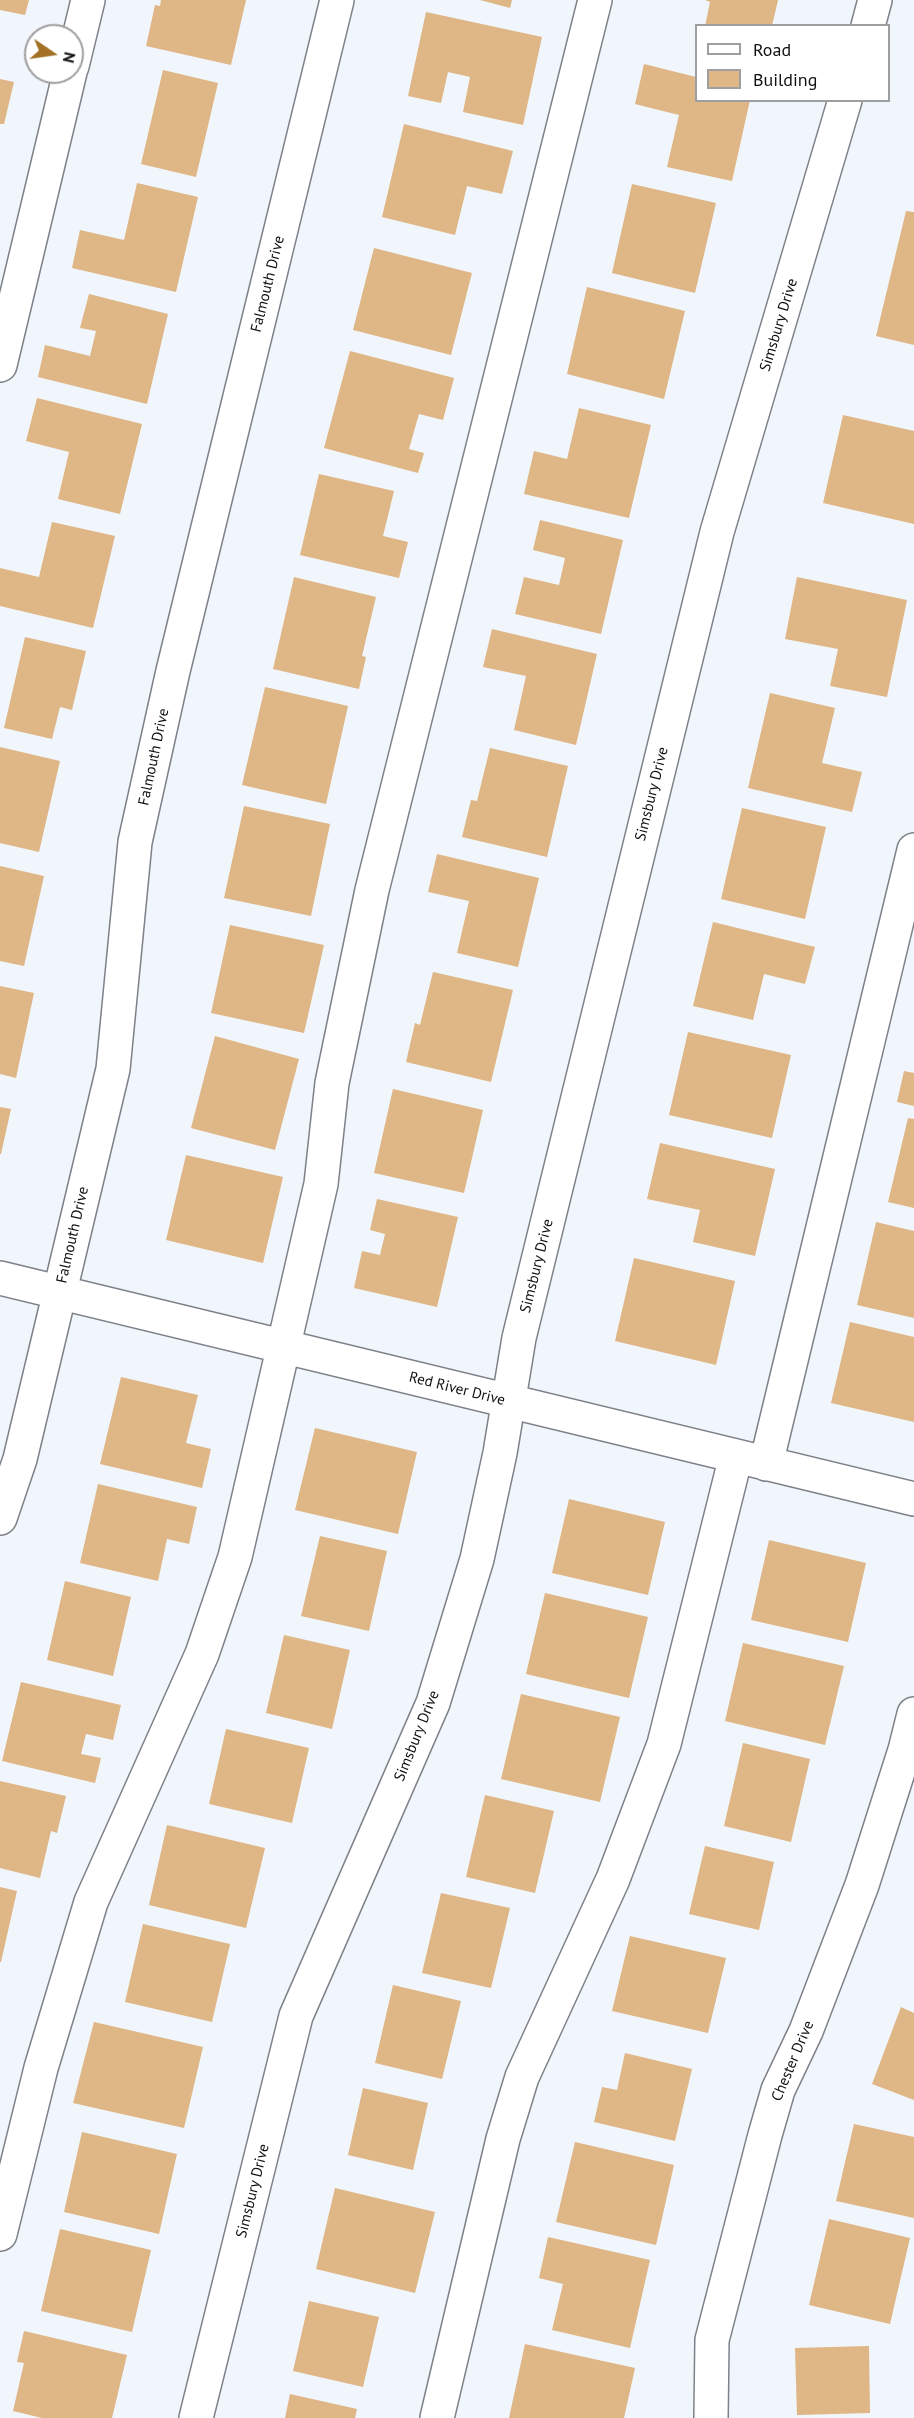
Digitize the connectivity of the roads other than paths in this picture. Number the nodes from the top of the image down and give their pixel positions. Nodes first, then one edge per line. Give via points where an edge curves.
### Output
1 (88, 0) edge
2 (337, 0) edge
3 (595, 0) edge
4 (875, 0) edge
5 (82, 24) edge
6 (869, 24) edge
7 (67, 84) edge
8 (844, 102) edge
9 (0, 364) edge
10 (914, 850) edge
11 (0, 1278) edge
12 (60, 1293) junction
13 (283, 1347) junction
14 (508, 1402) junction
15 (751, 1460) junction
16 (914, 1499) edge
17 (0, 1518) edge
18 (914, 1714) edge
19 (0, 2234) edge
20 (196, 2418) edge
21 (437, 2418) edge
22 (711, 2418) edge

1 - 5 street
2 - 12 street, Falmouth Drive via 135,842 113,1069
3 - 13 street via 372,890 332,1083 321,1184
4 - 6 street
7 - 9 street
8 - 14 street, Simsbury Drive via 717,532 519,1338
10 - 15 street
11 - 12 street, Red River Drive
12 - 13 street, Red River Drive
12 - 17 street, Falmouth Drive via 20,1459
13 - 14 street, Red River Drive
13 - 19 street via 235,1557 202,1654 91,1902 41,2068
14 - 15 street, Red River Drive
14 - 20 street, Simsbury Drive via 477,1559 433,1703 296,2016
15 - 16 street, Red River Drive
15 - 21 street via 664,1744 613,1879 522,2077 503,2139
18 - 22 street, Chester Drive via 862,1885 806,2031 778,2090 765,2135 712,2340

